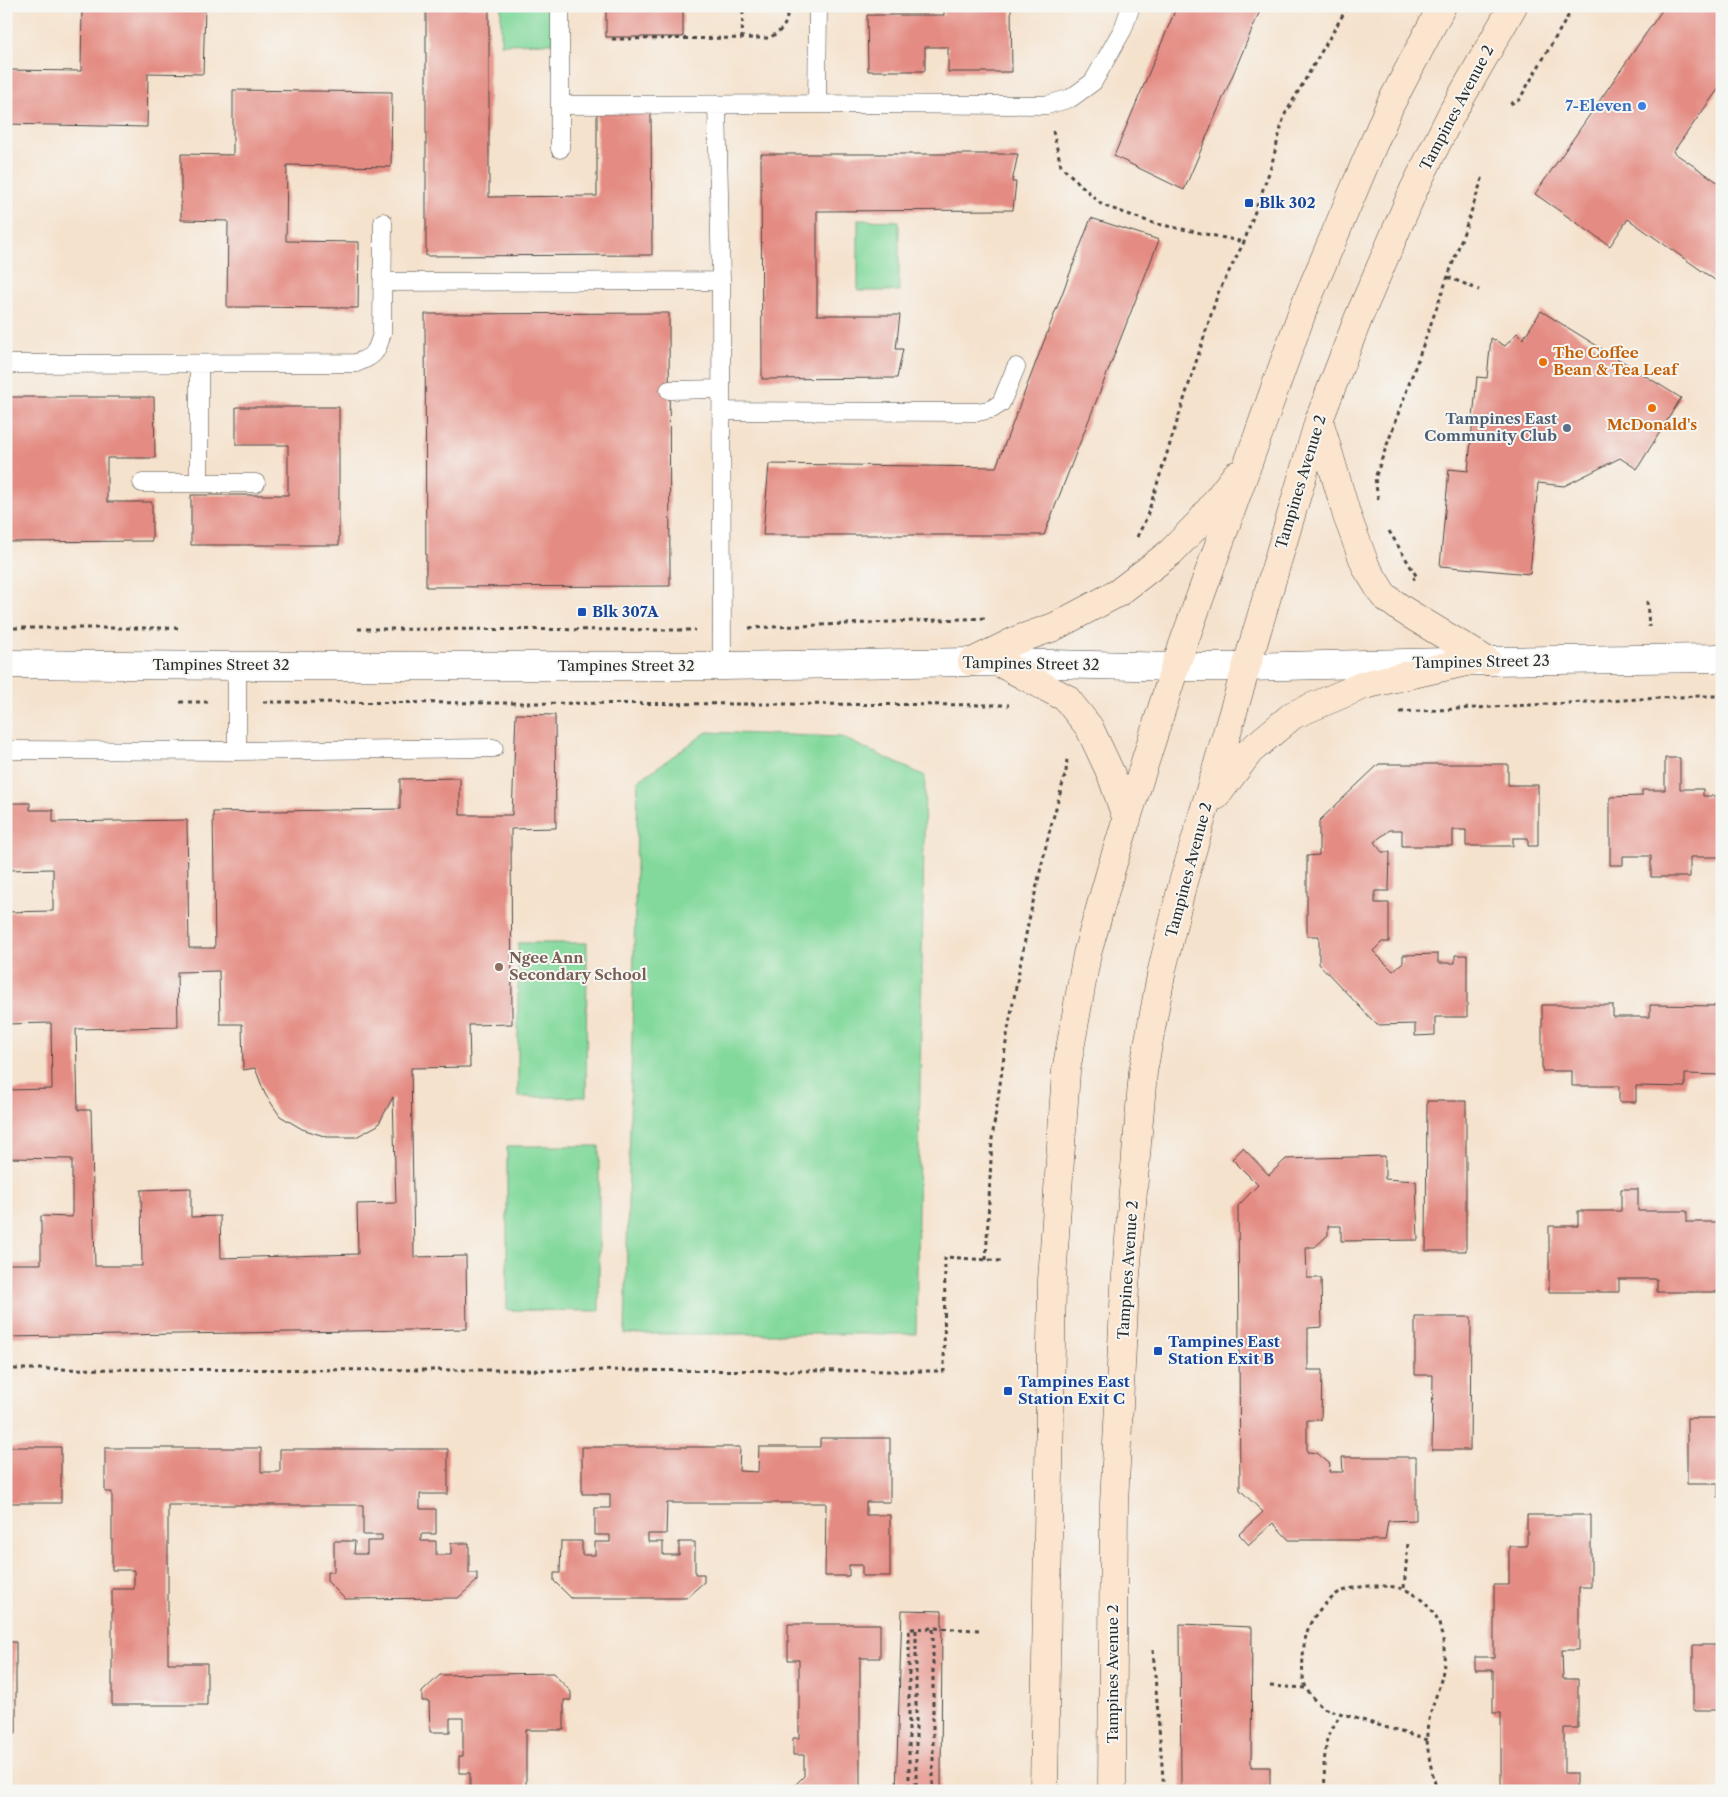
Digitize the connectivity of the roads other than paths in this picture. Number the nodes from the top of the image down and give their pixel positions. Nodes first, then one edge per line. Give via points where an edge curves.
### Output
1 (560, 6) edge
2 (818, 6) edge
3 (1130, 6) edge
4 (1442, 6) edge
5 (1513, 6) edge
6 (717, 104) junction
7 (817, 104) junction
8 (560, 105) junction
9 (560, 150) dead end
10 (383, 222) dead end
11 (721, 281) junction
12 (383, 282) junction
13 (6, 364) edge
14 (199, 364) junction
15 (1016, 368) dead end
16 (721, 389) junction
17 (669, 390) dead end
18 (721, 410) junction
19 (1320, 420) junction
20 (1252, 454) junction
21 (142, 483) dead end
22 (199, 483) junction
23 (256, 483) dead end
24 (1720, 659) edge
25 (1479, 661) junction
26 (972, 662) junction
27 (6, 664) edge
28 (1000, 664) junction
29 (237, 666) junction
30 (722, 666) junction
31 (1175, 668) junction
32 (1246, 668) junction
33 (494, 748) dead end
34 (6, 750) edge
35 (237, 751) junction
36 (1204, 812) junction
37 (1127, 820) junction
38 (1044, 1791) edge
39 (1112, 1791) edge

1 - 8 lane
2 - 7 lane
3 - 7 lane via 1123,29 1093,82 1071,98 1047,105
4 - 20 main road via 1390,105 1336,230 1304,307
5 - 19 main road, Tampines Avenue 2 via 1414,188 1358,319
6 - 7 lane
6 - 8 lane
6 - 11 lane
8 - 9 lane
10 - 12 lane
11 - 12 lane
11 - 16 lane
12 - 14 lane via 382,333 378,348 371,357 356,363
13 - 14 lane
14 - 22 lane
15 - 18 lane via 1001,403 978,412
16 - 17 lane
16 - 18 lane
18 - 30 lane
19 - 25 main road via 1362,558 1384,596
19 - 32 main road, Tampines Avenue 2
20 - 26 main road via 1195,527 1171,552 1118,594 1054,627
20 - 31 main road
21 - 22 lane
22 - 23 lane
24 - 25 street, Tampines Street 23
25 - 32 street, Tampines Street 23
25 - 36 main road via 1364,685 1294,715 1250,751
26 - 28 street, Tampines Street 32
26 - 30 street, Tampines Street 32
27 - 29 street, Tampines Street 32
28 - 31 street, Tampines Street 32
28 - 37 main road via 1066,698 1089,727 1111,774
29 - 30 street, Tampines Street 32
29 - 35 lane
31 - 32 street, Tampines Street 32
31 - 37 main road
32 - 36 main road, Tampines Avenue 2
33 - 35 lane
34 - 35 lane
36 - 39 main road, Tampines Avenue 2 via 1162,970 1143,1072 1126,1287 1114,1503
37 - 38 main road via 1087,954 1066,1071 1052,1280

